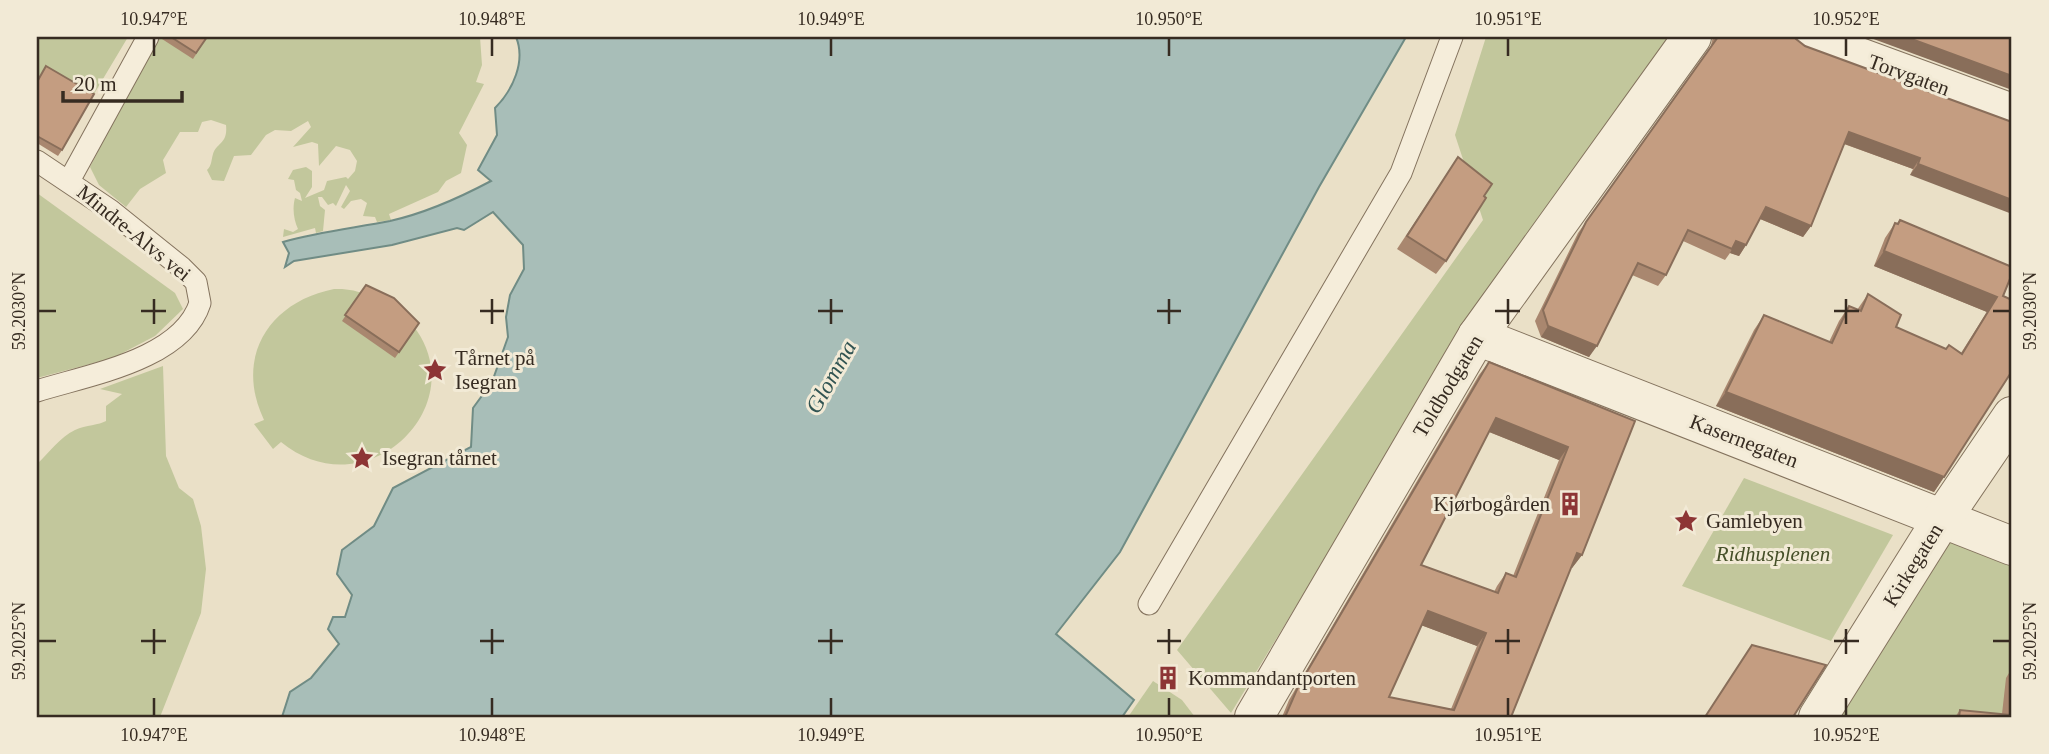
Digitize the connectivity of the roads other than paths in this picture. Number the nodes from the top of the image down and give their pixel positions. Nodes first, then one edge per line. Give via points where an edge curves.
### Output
1 (148, 37) edge
2 (1452, 37) edge
3 (1692, 37) edge
4 (1805, 37) edge
5 (2012, 113) edge
6 (37, 161) edge
7 (69, 181) junction
8 (1477, 337) junction
9 (37, 391) edge
10 (2012, 416) edge
11 (1942, 519) junction
12 (2012, 545) edge
13 (1149, 604) dead end
14 (1254, 717) edge
15 (1818, 717) edge

1 - 7 lane, Mindre-Alvs vei
2 - 13 lane via 1401,173
3 - 8 street, Toldbodgaten
4 - 5 street, Torvgaten
6 - 7 lane, Mindre-Alvs vei
7 - 9 lane, Mindre-Alvs vei via 181,267 195,282 200,303 187,327 148,354
8 - 11 street, Kasernegaten
8 - 14 street, Toldbodgaten
10 - 11 street, Kirkegaten
11 - 12 street, Kasernegaten
11 - 15 street, Kirkegaten

